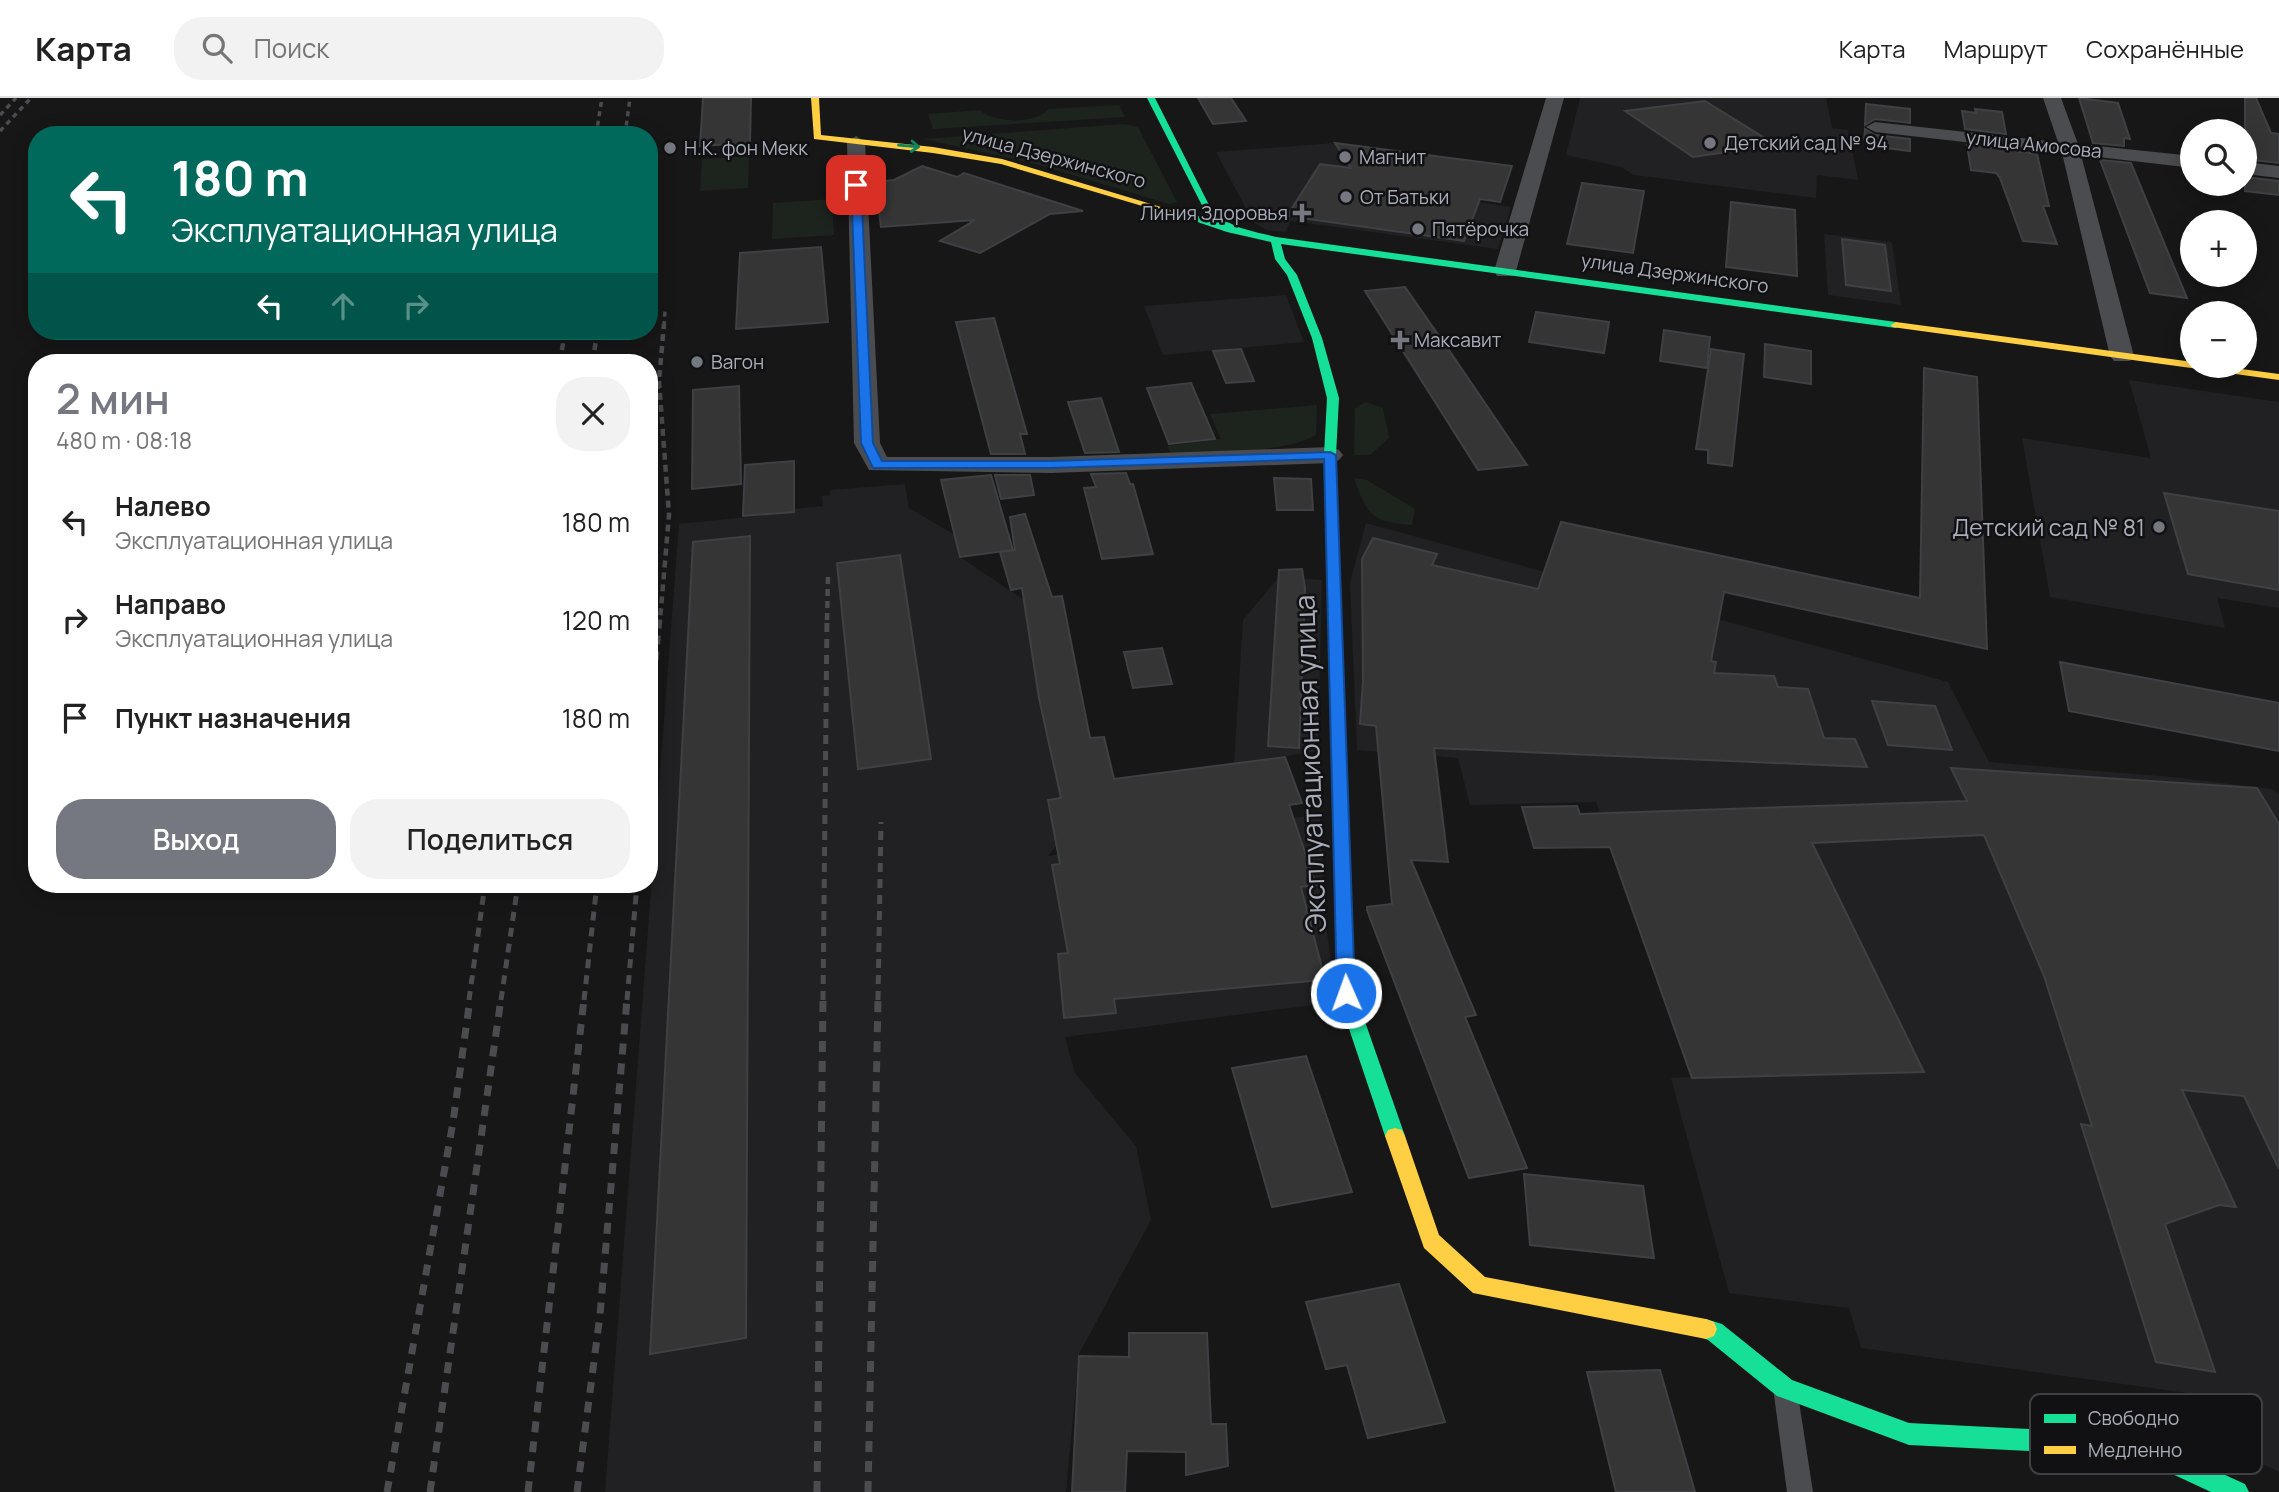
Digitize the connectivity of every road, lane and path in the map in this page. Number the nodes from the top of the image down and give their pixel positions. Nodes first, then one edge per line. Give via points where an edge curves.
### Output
1 (814, 98) edge
2 (1151, 98) edge
3 (1555, 98) edge
4 (2052, 98) edge
5 (1875, 127) dead end
6 (856, 142) junction
7 (2070, 148) junction
8 (2180, 161) edge
9 (2257, 169) edge
10 (2279, 172) edge
11 (1203, 204) junction
12 (1155, 206) junction
13 (1231, 230) junction
14 (1275, 240) junction
15 (1505, 271) junction
16 (2122, 356) junction
17 (2180, 363) edge
18 (2257, 374) edge
19 (2279, 377) edge
20 (1330, 455) junction
21 (1785, 1388) junction
22 (2030, 1440) edge
23 (2198, 1474) edge
24 (1801, 1492) edge
25 (2237, 1492) edge

1 - 6 street, улица Дзержинского via 817,137
2 - 11 street
3 - 15 street
4 - 7 street
5 - 7 street, улица Амосова
6 -> 12 street, улица Дзержинского via 936,149 1004,162
6 - 20 street via 867,443 878,465 1051,465
7 - 8 street, улица Амосова
7 - 16 street
9 - 10 street
11 - 12 street, улица Дзержинского
11 - 13 street
12 - 13 street, улица Дзержинского
13 - 14 street, улица Дзержинского
14 - 15 street, улица Дзержинского
14 - 20 street, Эксплуатационная улица via 1317,338 1333,398
15 - 16 street, улица Дзержинского
16 - 17 street, улица Дзержинского
18 - 19 street, улица Дзержинского
20 - 21 street, Эксплуатационная улица via 1346,993 1431,1241 1480,1286 1714,1331
21 - 22 street, Эксплуатационная улица via 1909,1434
21 - 24 lane
23 - 25 street, Эксплуатационная улица

